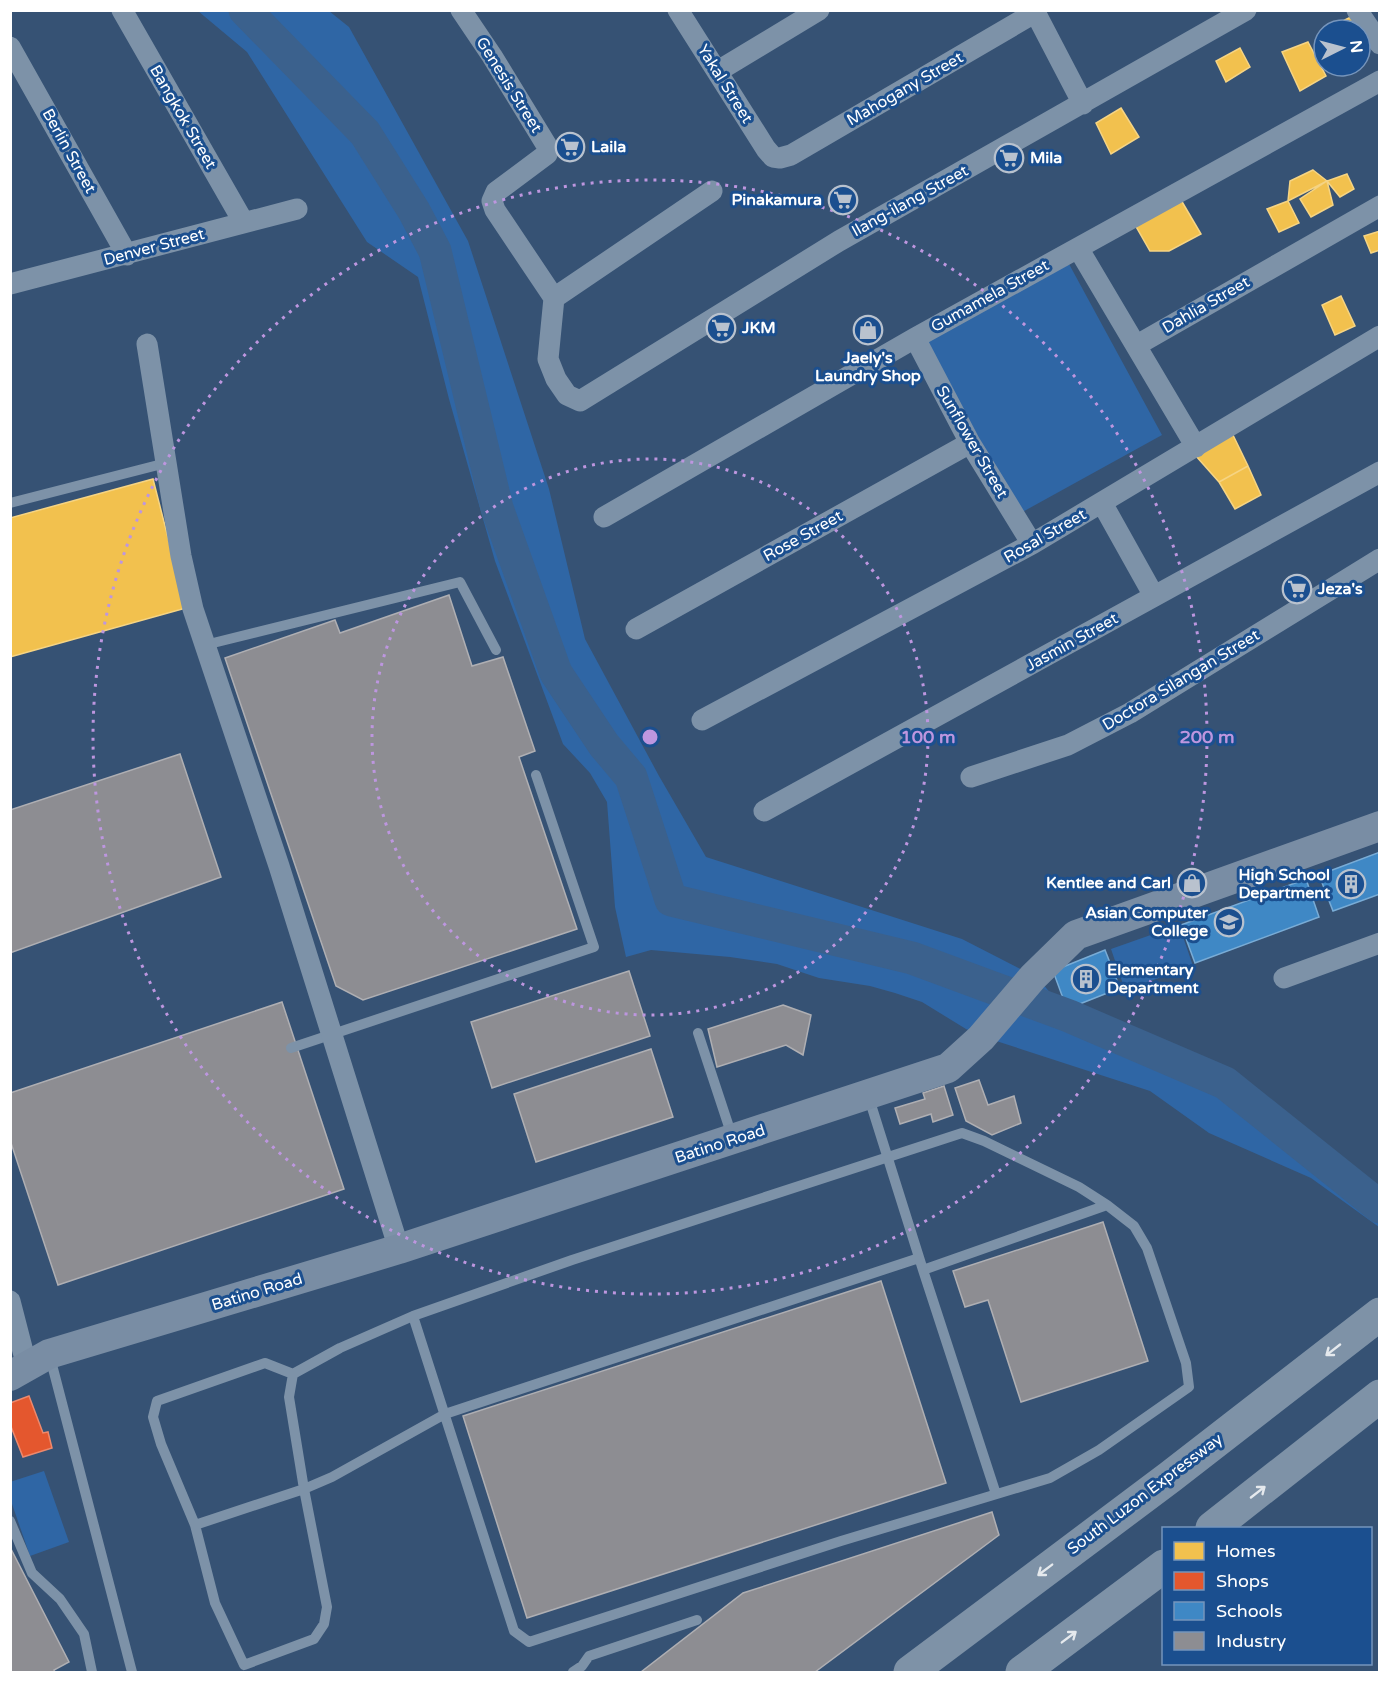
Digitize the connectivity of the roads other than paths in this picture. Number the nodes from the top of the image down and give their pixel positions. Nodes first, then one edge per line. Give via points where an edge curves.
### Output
1 (122, 10) edge
2 (462, 10) edge
3 (678, 10) edge
4 (819, 10) edge
5 (1246, 10) edge
6 (1357, 10) edge
7 (1035, 11) edge
8 (1380, 44) edge
9 (10, 47) edge
10 (718, 71) junction
11 (1380, 81) edge
12 (1083, 104) junction
13 (772, 157) joint
14 (712, 191) dead end
15 (1380, 206) edge
16 (297, 209) dead end
17 (244, 223) junction
18 (1078, 248) junction
19 (127, 255) junction
20 (12, 280) edge
21 (554, 298) junction
22 (1380, 336) edge
23 (915, 338) junction
24 (147, 344) dead end
25 (1137, 345) junction
26 (970, 443) junction
27 (1196, 447) junction
28 (166, 463) junction
29 (1380, 472) edge
30 (10, 502) edge
31 (1102, 503) junction
32 (603, 517) dead end
33 (1032, 544) junction
34 (1380, 559) edge
35 (1154, 596) junction
36 (636, 629) dead end
37 (205, 645) junction
38 (496, 650) dead end
39 (702, 720) dead end
40 (536, 776) dead end
41 (971, 777) dead end
42 (764, 811) dead end
43 (1380, 826) edge
44 (1380, 943) edge
45 (1284, 978) dead end
46 (698, 1033) dead end
47 (332, 1035) junction
48 (291, 1048) dead end
49 (868, 1095) junction
50 (733, 1140) junction
51 (887, 1157) junction
52 (1107, 1205) junction
53 (399, 1249) junction
54 (919, 1258) junction
55 (923, 1270) junction
56 (10, 1301) edge
57 (1380, 1314) edge
58 (413, 1316) junction
59 (29, 1366) edge
60 (293, 1374) junction
61 (1380, 1396) edge
62 (445, 1414) junction
63 (304, 1489) junction
64 (996, 1494) junction
65 (10, 1521) edge
66 (195, 1525) junction
67 (1213, 1527) edge
68 (1162, 1567) edge
69 (697, 1620) dead end
70 (92, 1672) edge
71 (132, 1672) edge
72 (573, 1672) edge
73 (910, 1672) edge
74 (1022, 1672) edge

1 - 17 street, Bangkok Street
2 - 21 street, Genesis Street via 547,146 547,154 496,192 492,201
3 - 10 street, Yakal Street
4 - 10 street
5 - 12 street, Ilang-ilang Street
6 - 8 street
7 - 12 street
7 - 13 street, Mahogany Street via 791,155
9 - 19 street, Berlin Street
10 - 13 street, Yakal Street
11 - 18 street, Gumamela Street
12 - 21 street, Ilang-ilang Street via 839,241 580,401 567,395 548,359
14 - 21 street
15 - 25 street, Dahlia Street
16 - 17 street, Denver Street
17 - 19 street, Denver Street
18 - 23 street, Gumamela Street
18 - 25 street
19 - 20 street, Denver Street
22 - 27 street, Rosal Street
23 - 26 street, Sunflower Street
23 - 32 street, Gumamela Street
24 - 28 street
25 - 27 street
26 - 33 street, Sunflower Street
26 - 36 street, Rose Street
27 - 31 street, Rosal Street
28 - 30 lane
28 - 37 street via 181,556
29 - 35 street, Jasmin Street
31 - 33 street, Rosal Street
31 - 35 street
33 - 39 street, Rosal Street
34 - 41 street, Doctora Silangan Street via 1110,724 1048,753
35 - 42 street, Jasmin Street
37 - 38 lane via 460,582
37 - 47 street
40 - 47 lane via 594,947
43 - 49 main road, Batino Road via 1076,935 948,1068
44 - 45 street
46 - 50 lane
47 - 48 lane
47 - 53 street
49 - 50 main road, Batino Road
49 - 51 lane
50 - 53 main road, Batino Road
51 - 52 lane via 962,1133 1079,1187
51 - 54 lane
51 - 58 lane
52 - 55 lane
52 - 64 lane via 1134,1226 1147,1248 1186,1363 1189,1387 1099,1450 1050,1478
53 - 59 main road, Batino Road
54 - 55 lane
54 - 62 lane
55 - 64 lane
56 - 59 street
57 -> 73 highway, South Luzon Expressway
58 - 60 lane
58 - 62 lane
59 - 71 lane
60 - 63 lane via 290,1397
60 - 66 lane via 265,1363 157,1401 153,1417 161,1444
67 -> 61 highway
62 - 63 lane
62 - 64 lane via 514,1631 529,1641
63 - 66 lane
63 - 66 lane via 327,1608 324,1624 314,1639 244,1665 215,1603
65 - 70 lane via 32,1574 60,1599 84,1635
74 -> 68 highway
69 - 72 lane via 589,1656

